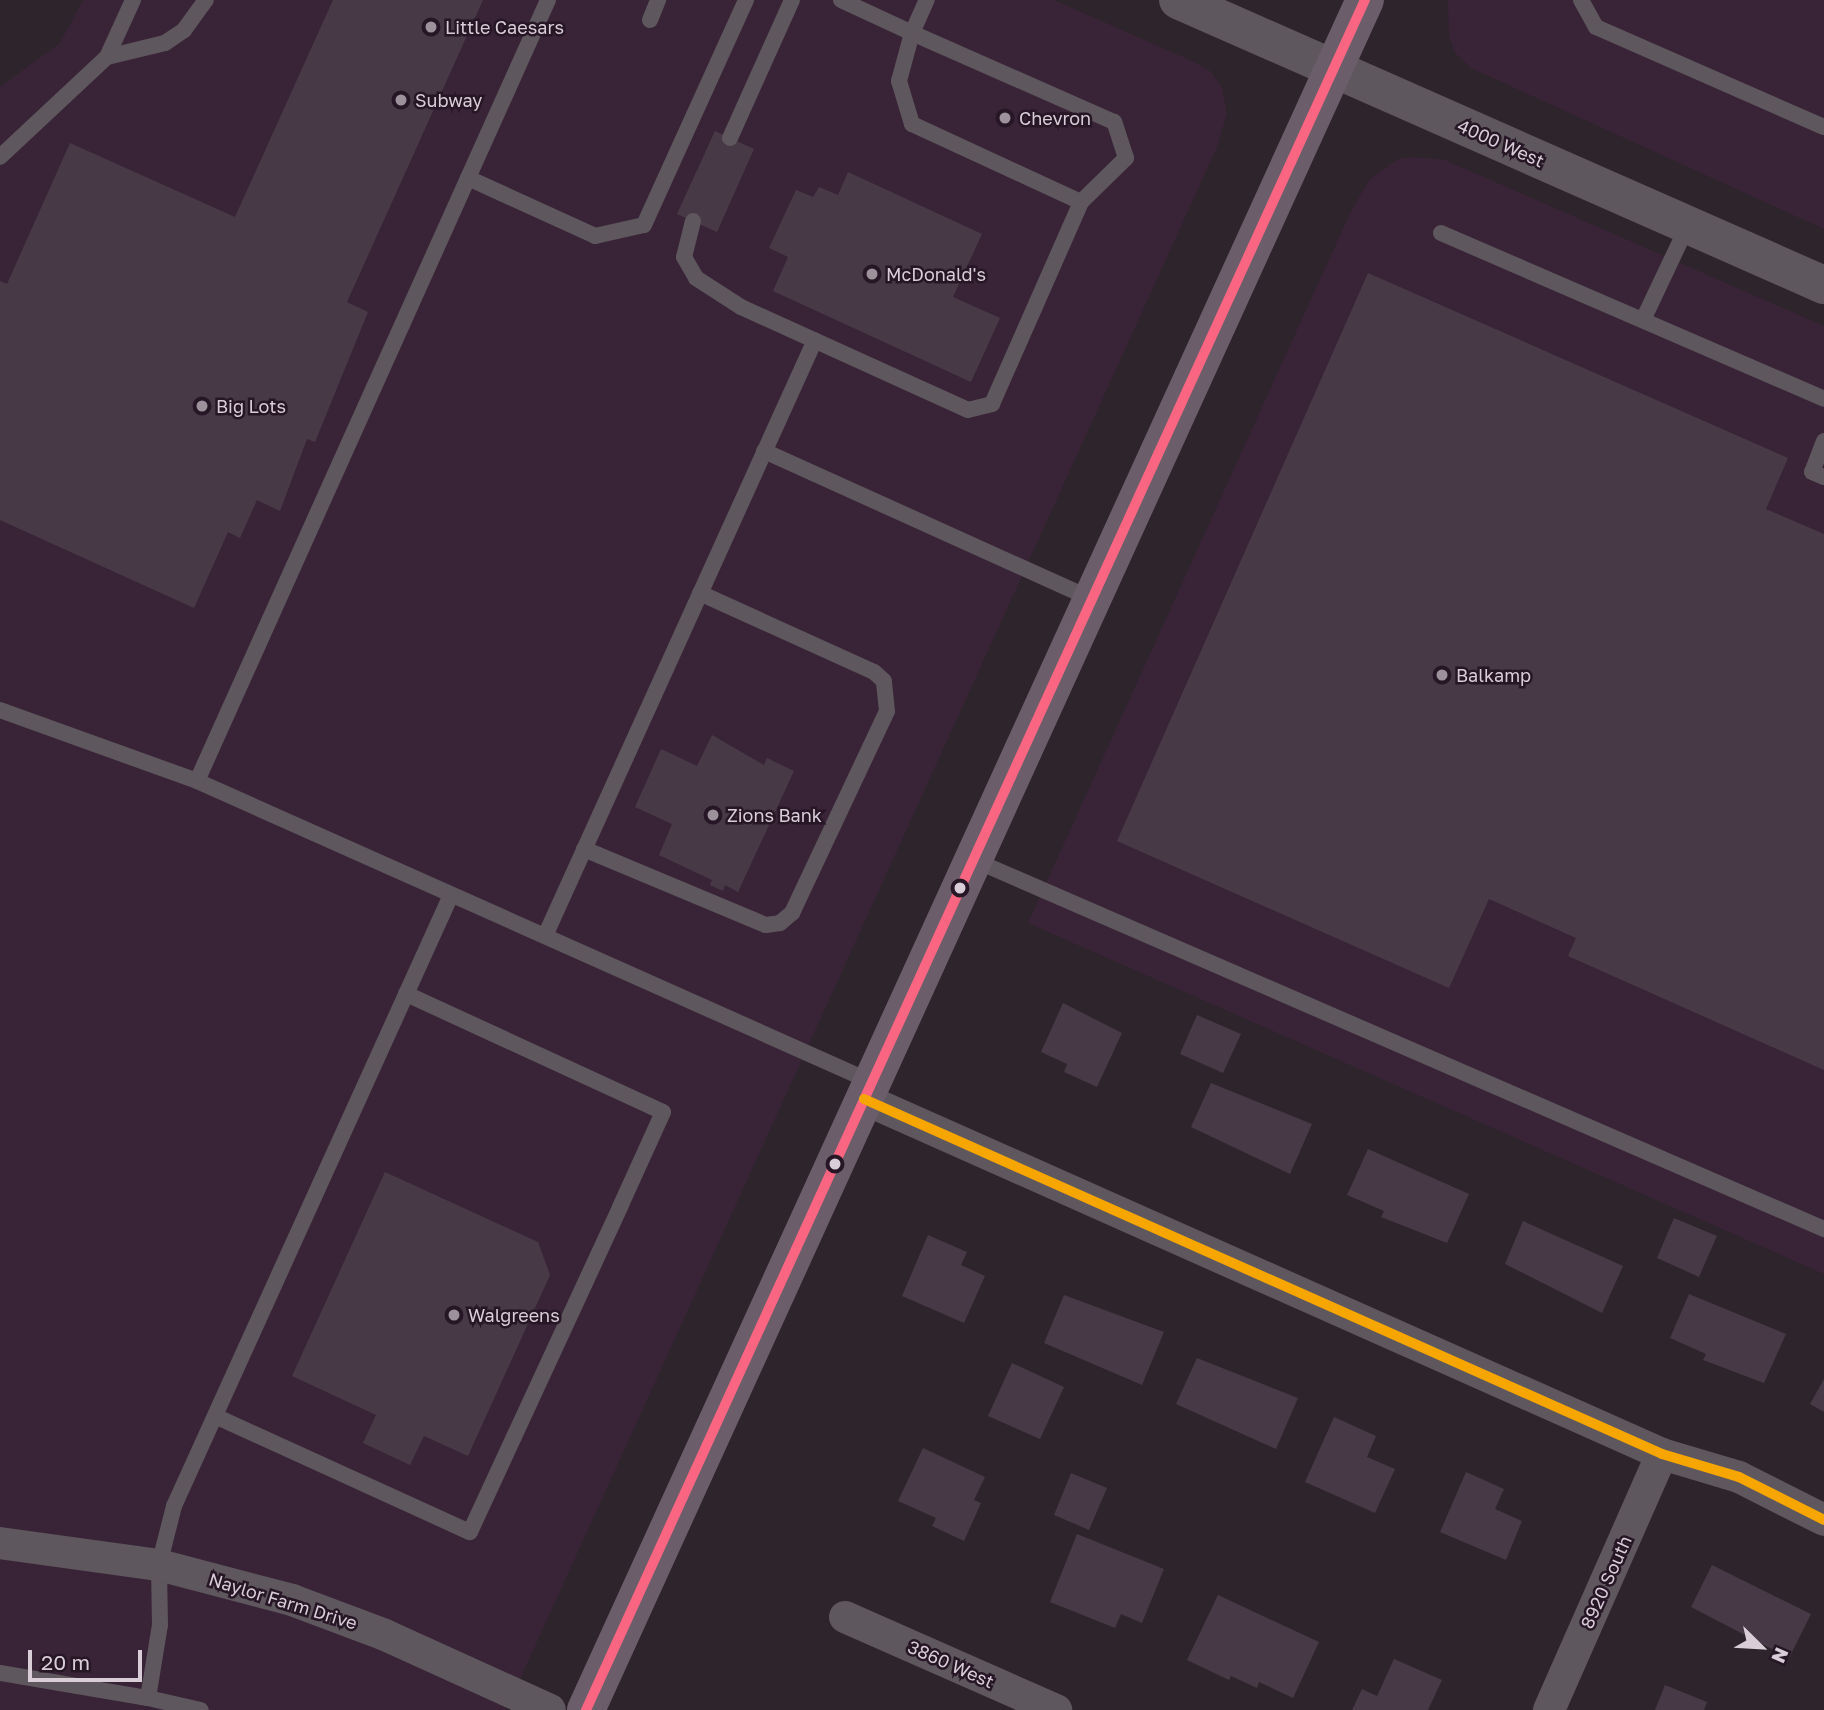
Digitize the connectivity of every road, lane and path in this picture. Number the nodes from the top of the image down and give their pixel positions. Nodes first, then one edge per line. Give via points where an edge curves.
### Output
1 (133, 0) edge
2 (206, 0) edge
3 (548, 0) edge
4 (659, 0) edge
5 (746, 0) edge
6 (793, 0) edge
7 (841, 0) edge
8 (927, 0) edge
9 (1178, 0) edge
10 (1365, 0) edge
11 (1581, 0) edge
12 (649, 20) dead end
13 (912, 33) junction
14 (107, 57) junction
15 (1333, 69) junction
16 (1824, 127) edge
17 (730, 138) dead end
18 (0, 156) edge
19 (468, 178) junction
20 (1081, 202) junction
21 (693, 221) dead end
22 (1688, 225) junction
23 (1441, 233) dead end
24 (1824, 285) edge
25 (1643, 320) junction
26 (815, 340) junction
27 (1824, 399) edge
28 (1824, 441) edge
29 (764, 451) junction
30 (1824, 477) edge
31 (700, 593) junction
32 (1091, 599) junction
33 (0, 710) edge
34 (197, 781) junction
35 (584, 849) junction
36 (974, 860) junction
37 (452, 895) junction
38 (545, 936) junction
39 (406, 994) junction
40 (868, 1091) junction
41 (1824, 1229) edge
42 (215, 1416) junction
43 (1662, 1454) junction
44 (1824, 1520) edge
45 (0, 1543) edge
46 (159, 1565) junction
47 (845, 1617) dead end
48 (0, 1673) edge
49 (148, 1698) junction
50 (201, 1710) edge
51 (550, 1710) edge
52 (586, 1710) edge
53 (1056, 1710) edge
54 (1549, 1710) edge

1 - 14 lane
2 - 14 lane via 184,30 165,43
3 - 19 lane
4 - 12 lane
5 - 19 lane via 644,225 595,236
6 - 17 lane
7 - 13 lane
8 - 13 lane
9 - 15 main road, 4000 West
10 - 15 main road
11 - 16 lane via 1596,27
13 - 20 lane via 899,80 912,124
13 - 20 lane via 1114,122 1126,158
14 - 18 lane
15 - 22 main road, 4000 West
15 - 32 main road
19 - 34 lane
20 - 26 lane via 992,404 968,410
21 - 26 lane via 684,257 696,278 741,307
22 - 24 main road, 4000 West
22 - 25 lane
23 - 25 lane
25 - 27 lane
26 - 29 lane
28 - 30 lane via 1812,472
29 - 31 lane
29 - 32 lane
31 - 35 lane
31 - 35 lane via 874,672 884,681 889,699 792,913 780,923 766,925
32 - 36 main road
33 - 34 lane
34 - 37 lane
35 - 38 lane
36 - 40 main road
36 - 41 lane
37 - 38 lane
37 - 39 lane
38 - 40 lane
39 - 42 lane
39 - 42 lane via 663,1112 470,1532
40 - 43 street
40 - 52 main road
42 - 46 lane via 174,1506
43 - 44 street via 1739,1477
43 - 54 street, 8920 South
45 - 46 street, Naylor Farm Drive
46 - 49 lane via 160,1625
46 - 51 street, Naylor Farm Drive via 339,1616
47 - 53 street, 3860 West
48 - 49 lane
49 - 50 lane

